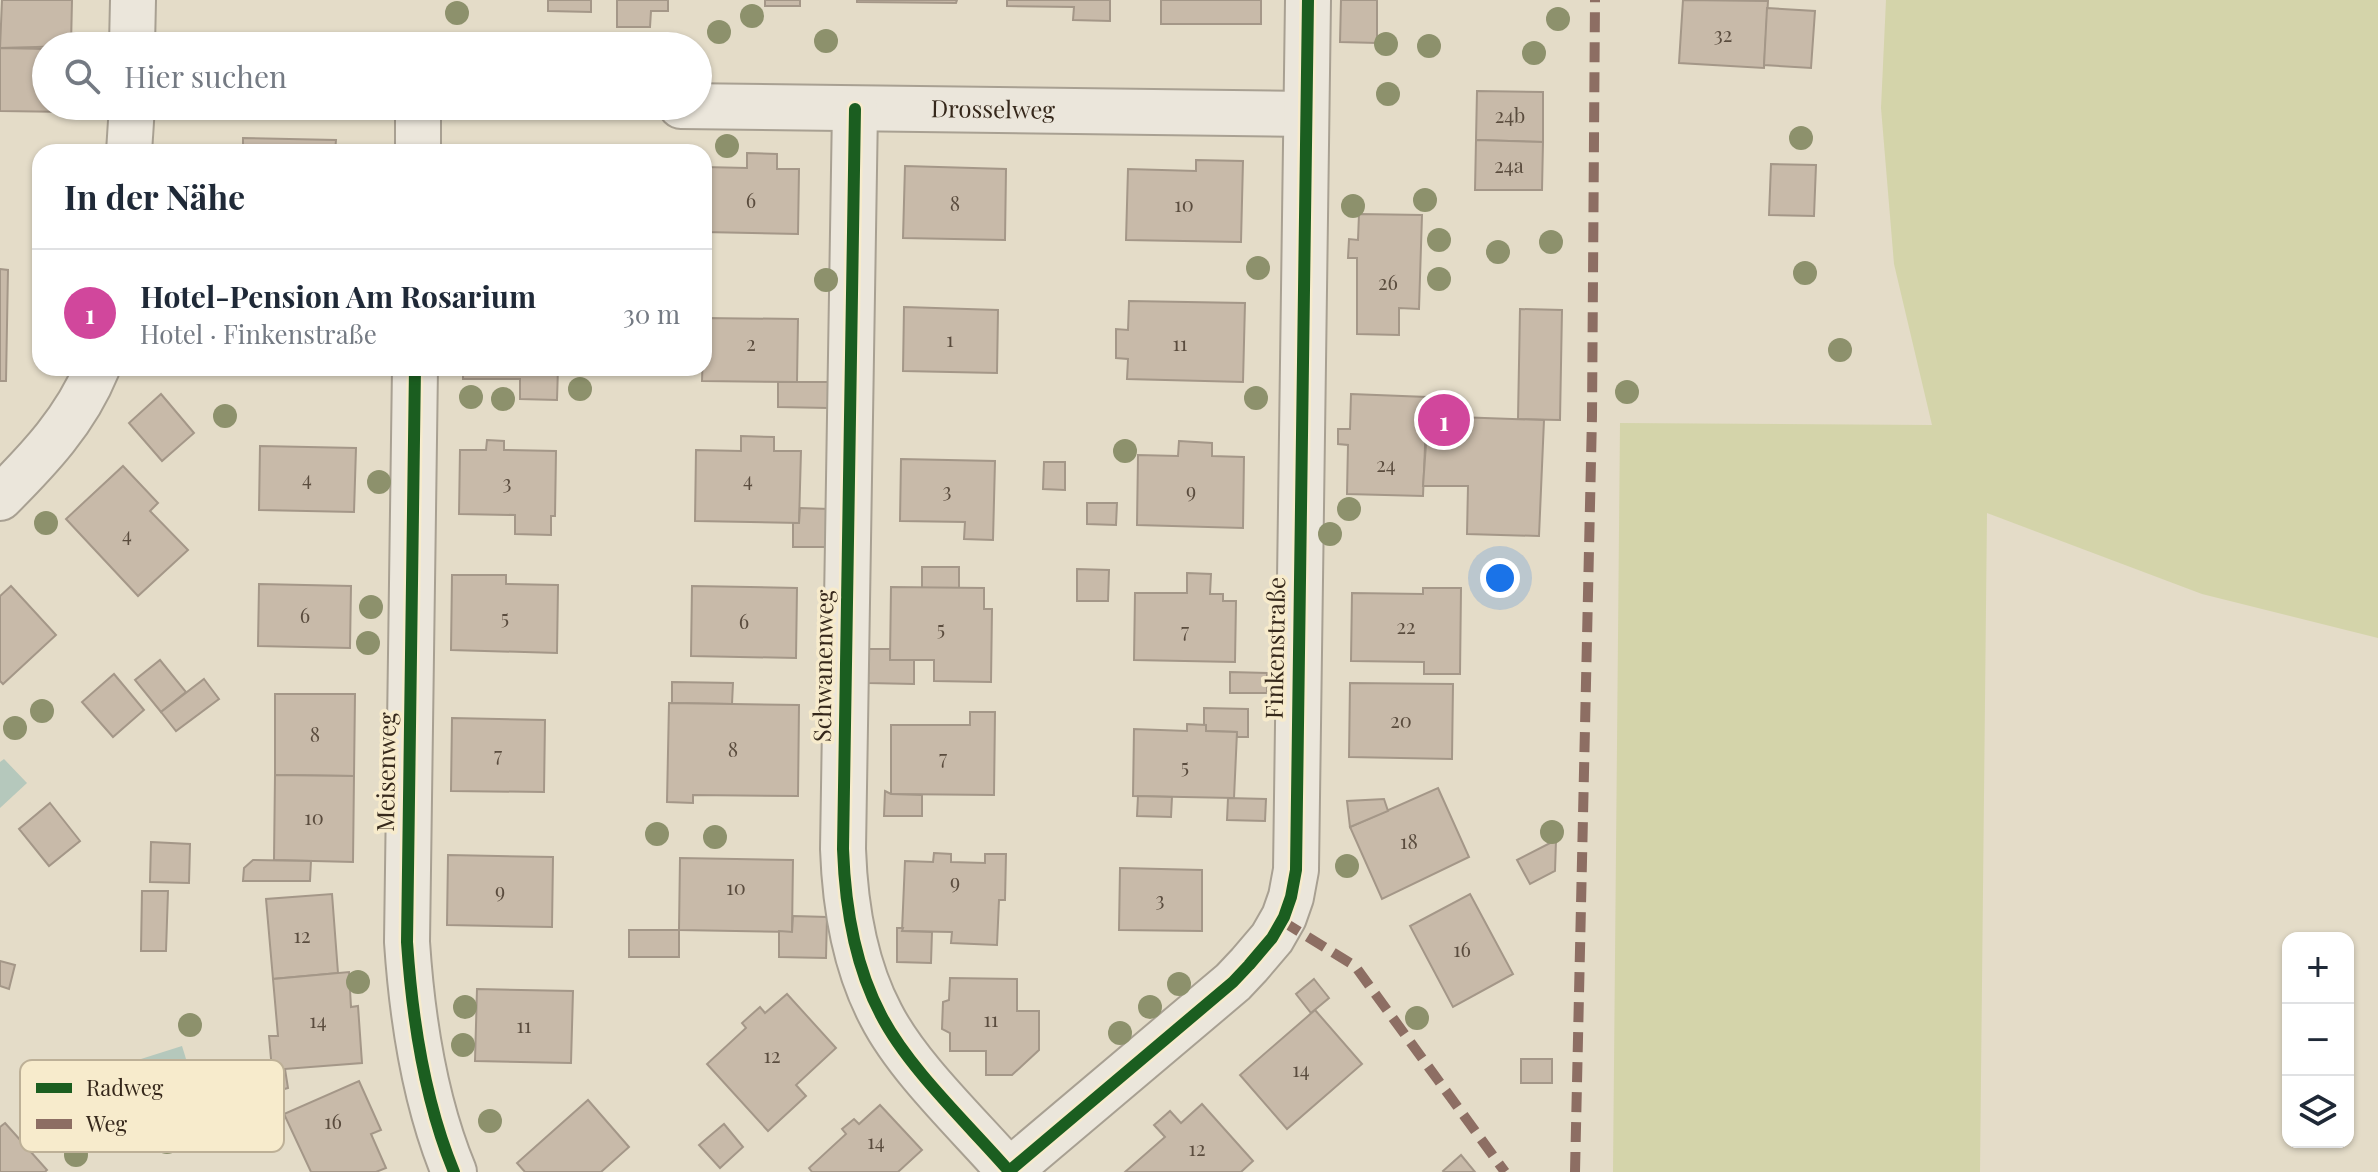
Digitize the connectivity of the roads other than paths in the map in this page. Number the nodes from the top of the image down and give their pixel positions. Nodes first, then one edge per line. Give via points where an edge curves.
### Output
1 (133, 0) edge
2 (1308, 0) edge
3 (132, 32) edge
4 (712, 107) edge
5 (855, 109) junction
6 (1306, 114) junction
7 (131, 120) edge
8 (418, 120) edge
9 (130, 144) edge
10 (418, 144) edge
11 (93, 376) edge
12 (415, 376) edge
13 (0, 498) edge
14 (454, 1172) edge
15 (1008, 1172) edge

1 - 3 street
2 - 6 street, Finkenstraße
4 - 5 street, Drosselweg
5 - 6 street, Drosselweg
5 - 15 street, Schwanenweg via 846,897 862,970 881,1016 909,1057
6 - 15 street, Finkenstraße via 1296,870 1290,902 1272,938 1233,982
7 - 9 street
8 - 10 street
11 - 13 street via 50,446
12 - 14 street, Meisenweg via 407,942 418,1033 438,1127

